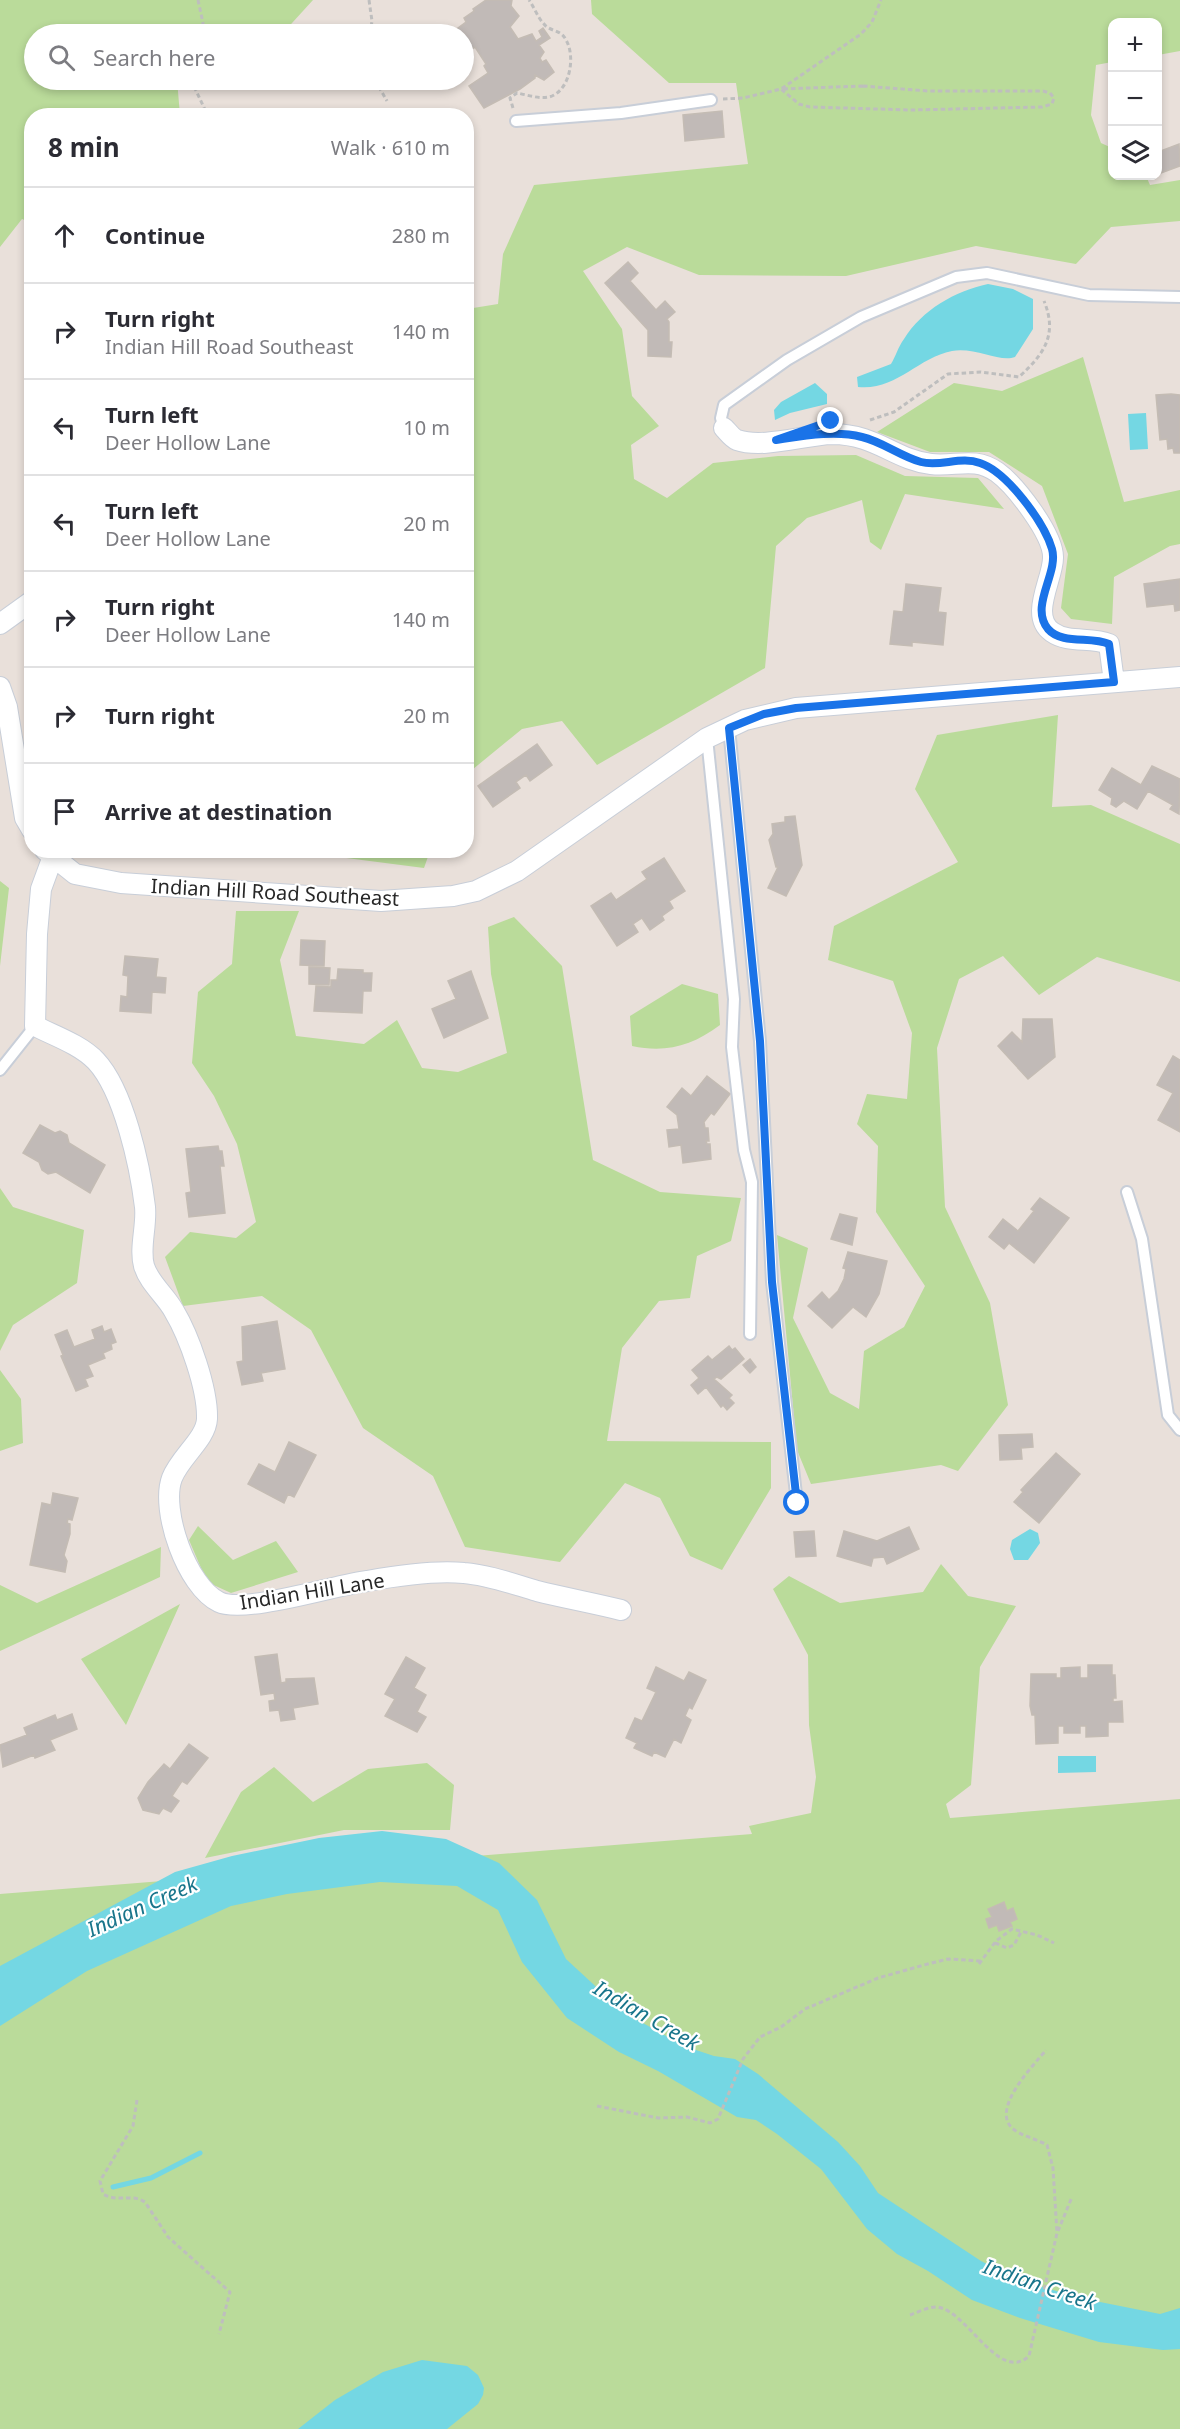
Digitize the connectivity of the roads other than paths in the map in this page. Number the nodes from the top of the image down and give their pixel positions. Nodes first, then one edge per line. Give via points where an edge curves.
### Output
1 (711, 100) road end
2 (516, 121) road end
3 (1180, 297) edge
4 (724, 428) joint
5 (24, 607) edge
6 (0, 624) edge
7 (1180, 676) edge
8 (1114, 682) junction
9 (0, 687) edge
10 (729, 728) junction
11 (707, 738) junction
12 (24, 813) edge
13 (48, 858) edge
14 (53, 858) edge
15 (35, 1026) junction
16 (0, 1070) edge
17 (1127, 1192) dead end
18 (750, 1334) dead end
19 (1180, 1430) edge
20 (797, 1503) dead end
21 (621, 1610) dead end

1 - 2 lane via 621,113
3 - 4 lane via 1089,296 972,273 861,317 786,360 724,405 720,418
4 - 8 street via 735,440 754,444 823,435 861,436 933,465 979,462 997,472 1041,525 1052,550 1042,614 1046,624 1054,633 1070,639 1109,644
5 - 6 street
7 - 8 street, Indian Hill Road Southeast
8 - 10 street, Indian Hill Road Southeast via 796,708 754,717
9 - 12 street via 7,707
10 - 11 street, Indian Hill Road Southeast
10 - 20 lane via 760,1041 772,1282
11 - 14 street, Indian Hill Road Southeast via 517,871 476,891 453,896 381,901 121,883 75,874
11 - 18 lane via 734,999 732,1047 744,1150 752,1182
13 - 15 street via 37,934
15 - 16 lane
15 - 21 street, Indian Hill Lane via 95,1059 112,1083 128,1124 145,1208 143,1263 174,1310 192,1352 207,1419 202,1435 181,1459 168,1489 186,1563 201,1590 222,1604 239,1604 368,1580 461,1572
17 - 19 lane via 1142,1239 1168,1415

